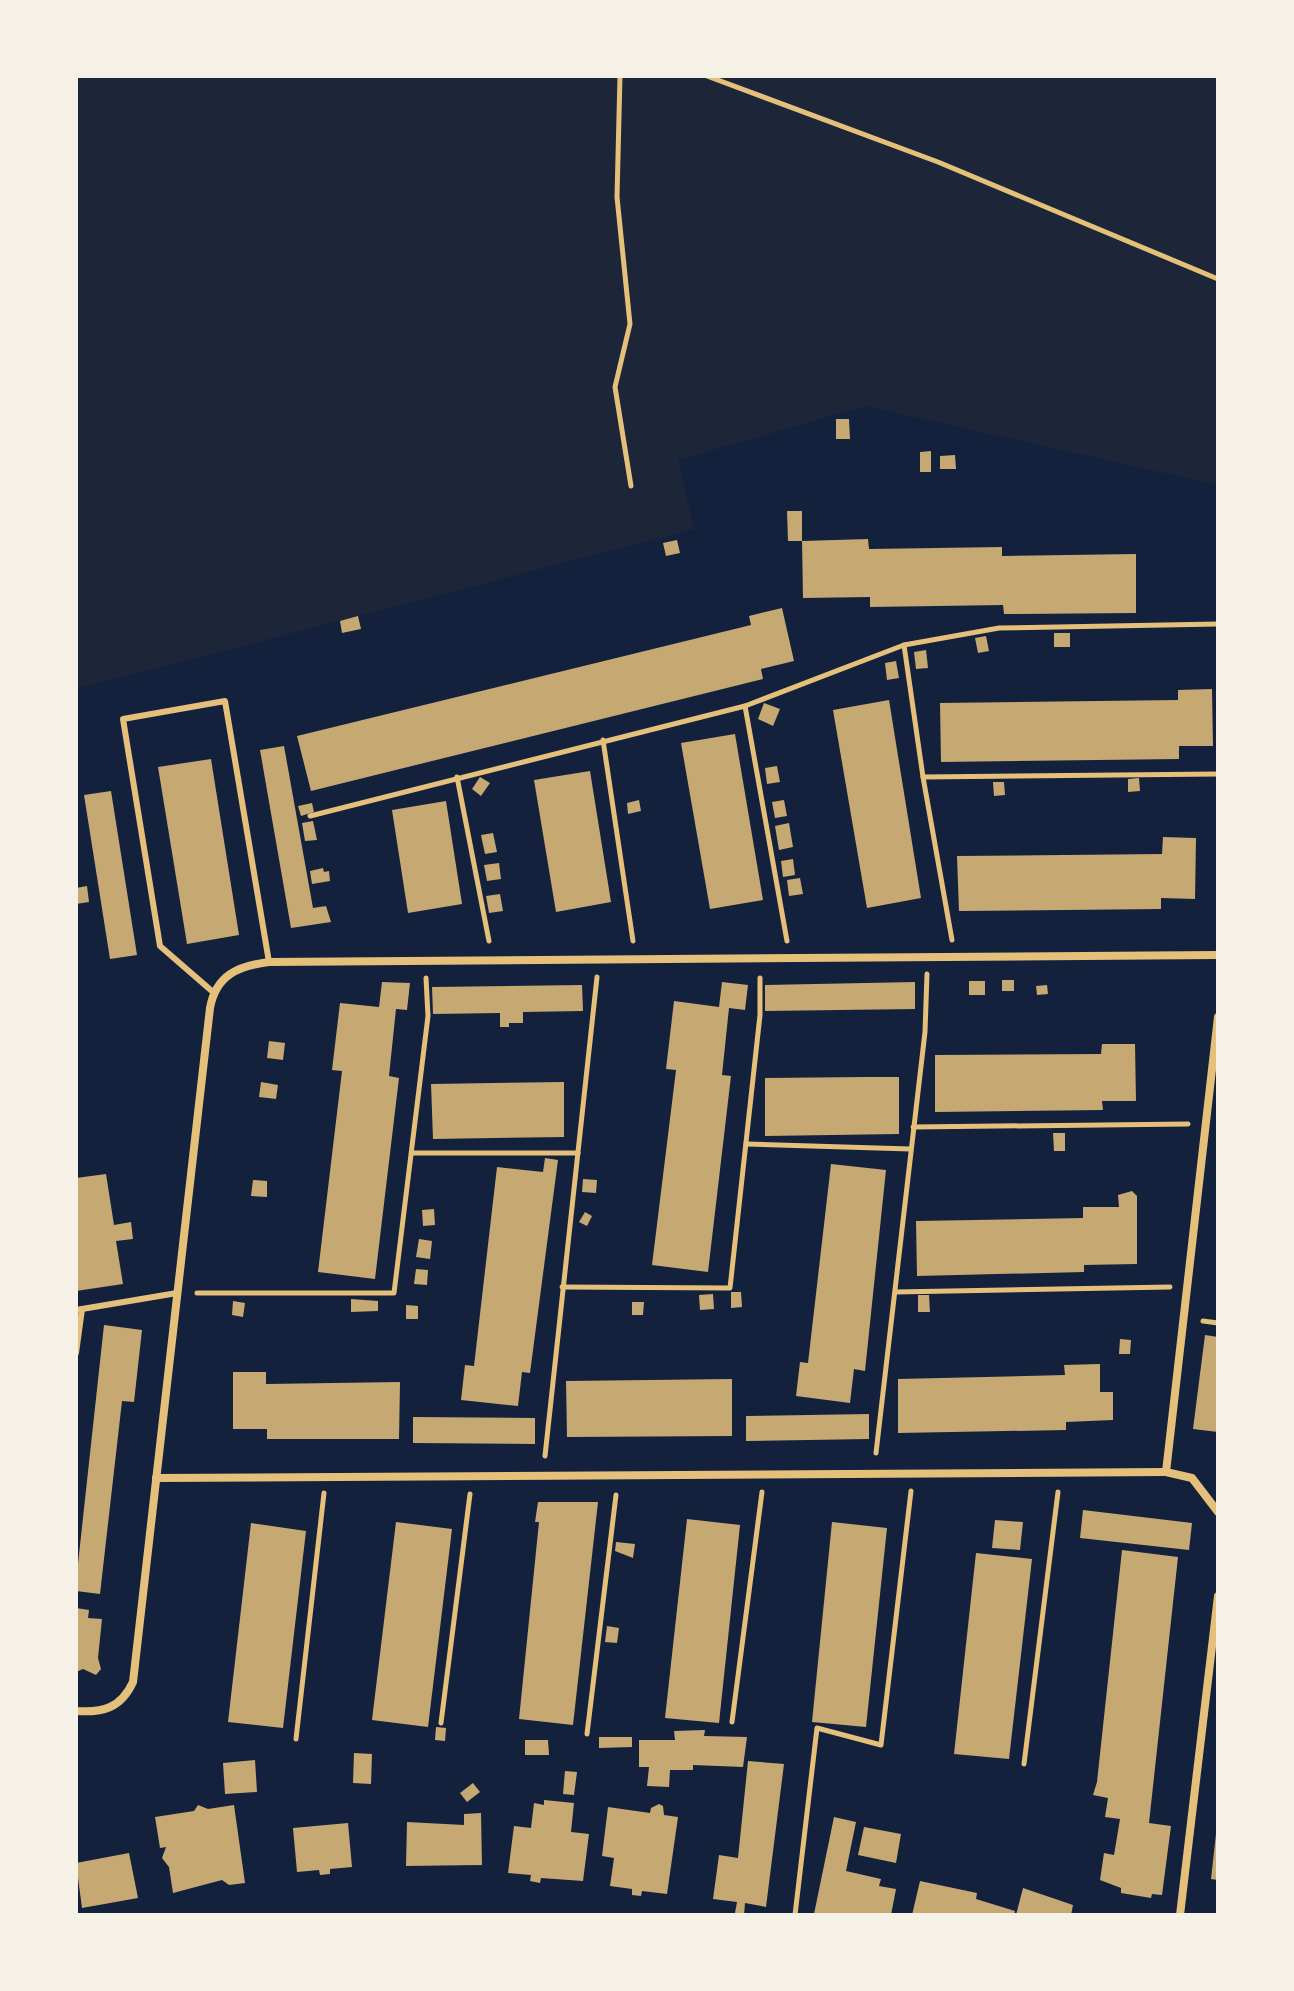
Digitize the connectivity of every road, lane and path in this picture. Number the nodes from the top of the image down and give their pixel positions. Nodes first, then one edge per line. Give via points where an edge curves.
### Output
1 (620, 76) edge
2 (707, 76) edge
3 (1218, 279) edge
4 (631, 486) dead end
5 (1218, 624) edge
6 (904, 645) junction
7 (745, 706) junction
8 (603, 740) junction
9 (1218, 774) edge
10 (457, 777) junction
11 (923, 777) junction
12 (310, 816) dead end
13 (1218, 955) edge
14 (927, 957) junction
15 (955, 957) junction
16 (790, 958) junction
17 (760, 959) junction
18 (599, 960) junction
19 (636, 960) junction
20 (426, 961) junction
21 (493, 961) junction
22 (269, 962) junction
23 (213, 992) junction
24 (1218, 1017) edge
25 (1206, 1124) junction
26 (913, 1127) junction
27 (746, 1144) junction
28 (910, 1149) junction
29 (413, 1153) junction
30 (578, 1153) junction
31 (562, 1287) junction
32 (1187, 1287) junction
33 (895, 1292) junction
34 (177, 1293) junction
35 (79, 1309) edge
36 (76, 1353) edge
37 (1061, 1471) junction
38 (1166, 1472) junction
39 (619, 1474) junction
40 (874, 1474) junction
41 (913, 1474) junction
42 (543, 1475) junction
43 (764, 1475) junction
44 (326, 1477) junction
45 (472, 1477) junction
46 (156, 1478) junction
47 (1218, 1512) edge
48 (1218, 1596) edge
49 (76, 1711) edge
50 (732, 1722) dead end
51 (441, 1723) dead end
52 (587, 1734) dead end
53 (296, 1739) dead end
54 (1024, 1764) dead end
55 (795, 1915) edge
56 (1180, 1915) edge

1 - 4 path via 617,197 630,324 615,387
2 - 3 path via 938,162
5 - 6 path via 999,628
6 - 7 path
6 - 11 path
7 - 8 path
7 - 16 path
8 - 10 path
8 - 19 path
9 - 11 path
10 - 12 path
10 - 21 path
11 - 15 path
13 - 15 street
14 - 15 street
14 - 16 street
14 - 26 path via 925,1032
16 - 17 street
17 - 19 street
17 - 27 path via 760,1015
18 - 19 street
18 - 21 street
18 - 30 path
20 - 21 street
20 - 22 street
20 - 29 path via 428,1016
22 - 23 street via 236,969
22 - 23 lane via 225,701 123,719 160,946
23 - 34 street
24 - 25 street
25 - 26 path
25 - 32 street
26 - 28 path
27 - 28 path
27 - 31 path via 730,1288
28 - 33 path
29 - 30 path
29 - 34 path via 394,1293
30 - 31 path
31 - 42 path
32 - 33 path
32 - 38 street
33 - 40 path
34 - 35 lane
34 - 46 street
35 - 36 lane
37 - 38 street
37 - 41 street
37 - 54 path
38 - 47 street via 1192,1478
39 - 42 street
39 - 43 street
39 - 52 path
40 - 41 street
40 - 43 street
41 - 55 path via 881,1745 817,1728
42 - 45 street
43 - 50 path
44 - 45 street
44 - 46 street
44 - 53 path
45 - 51 path
46 - 49 street via 133,1682 116,1706
48 - 56 street

